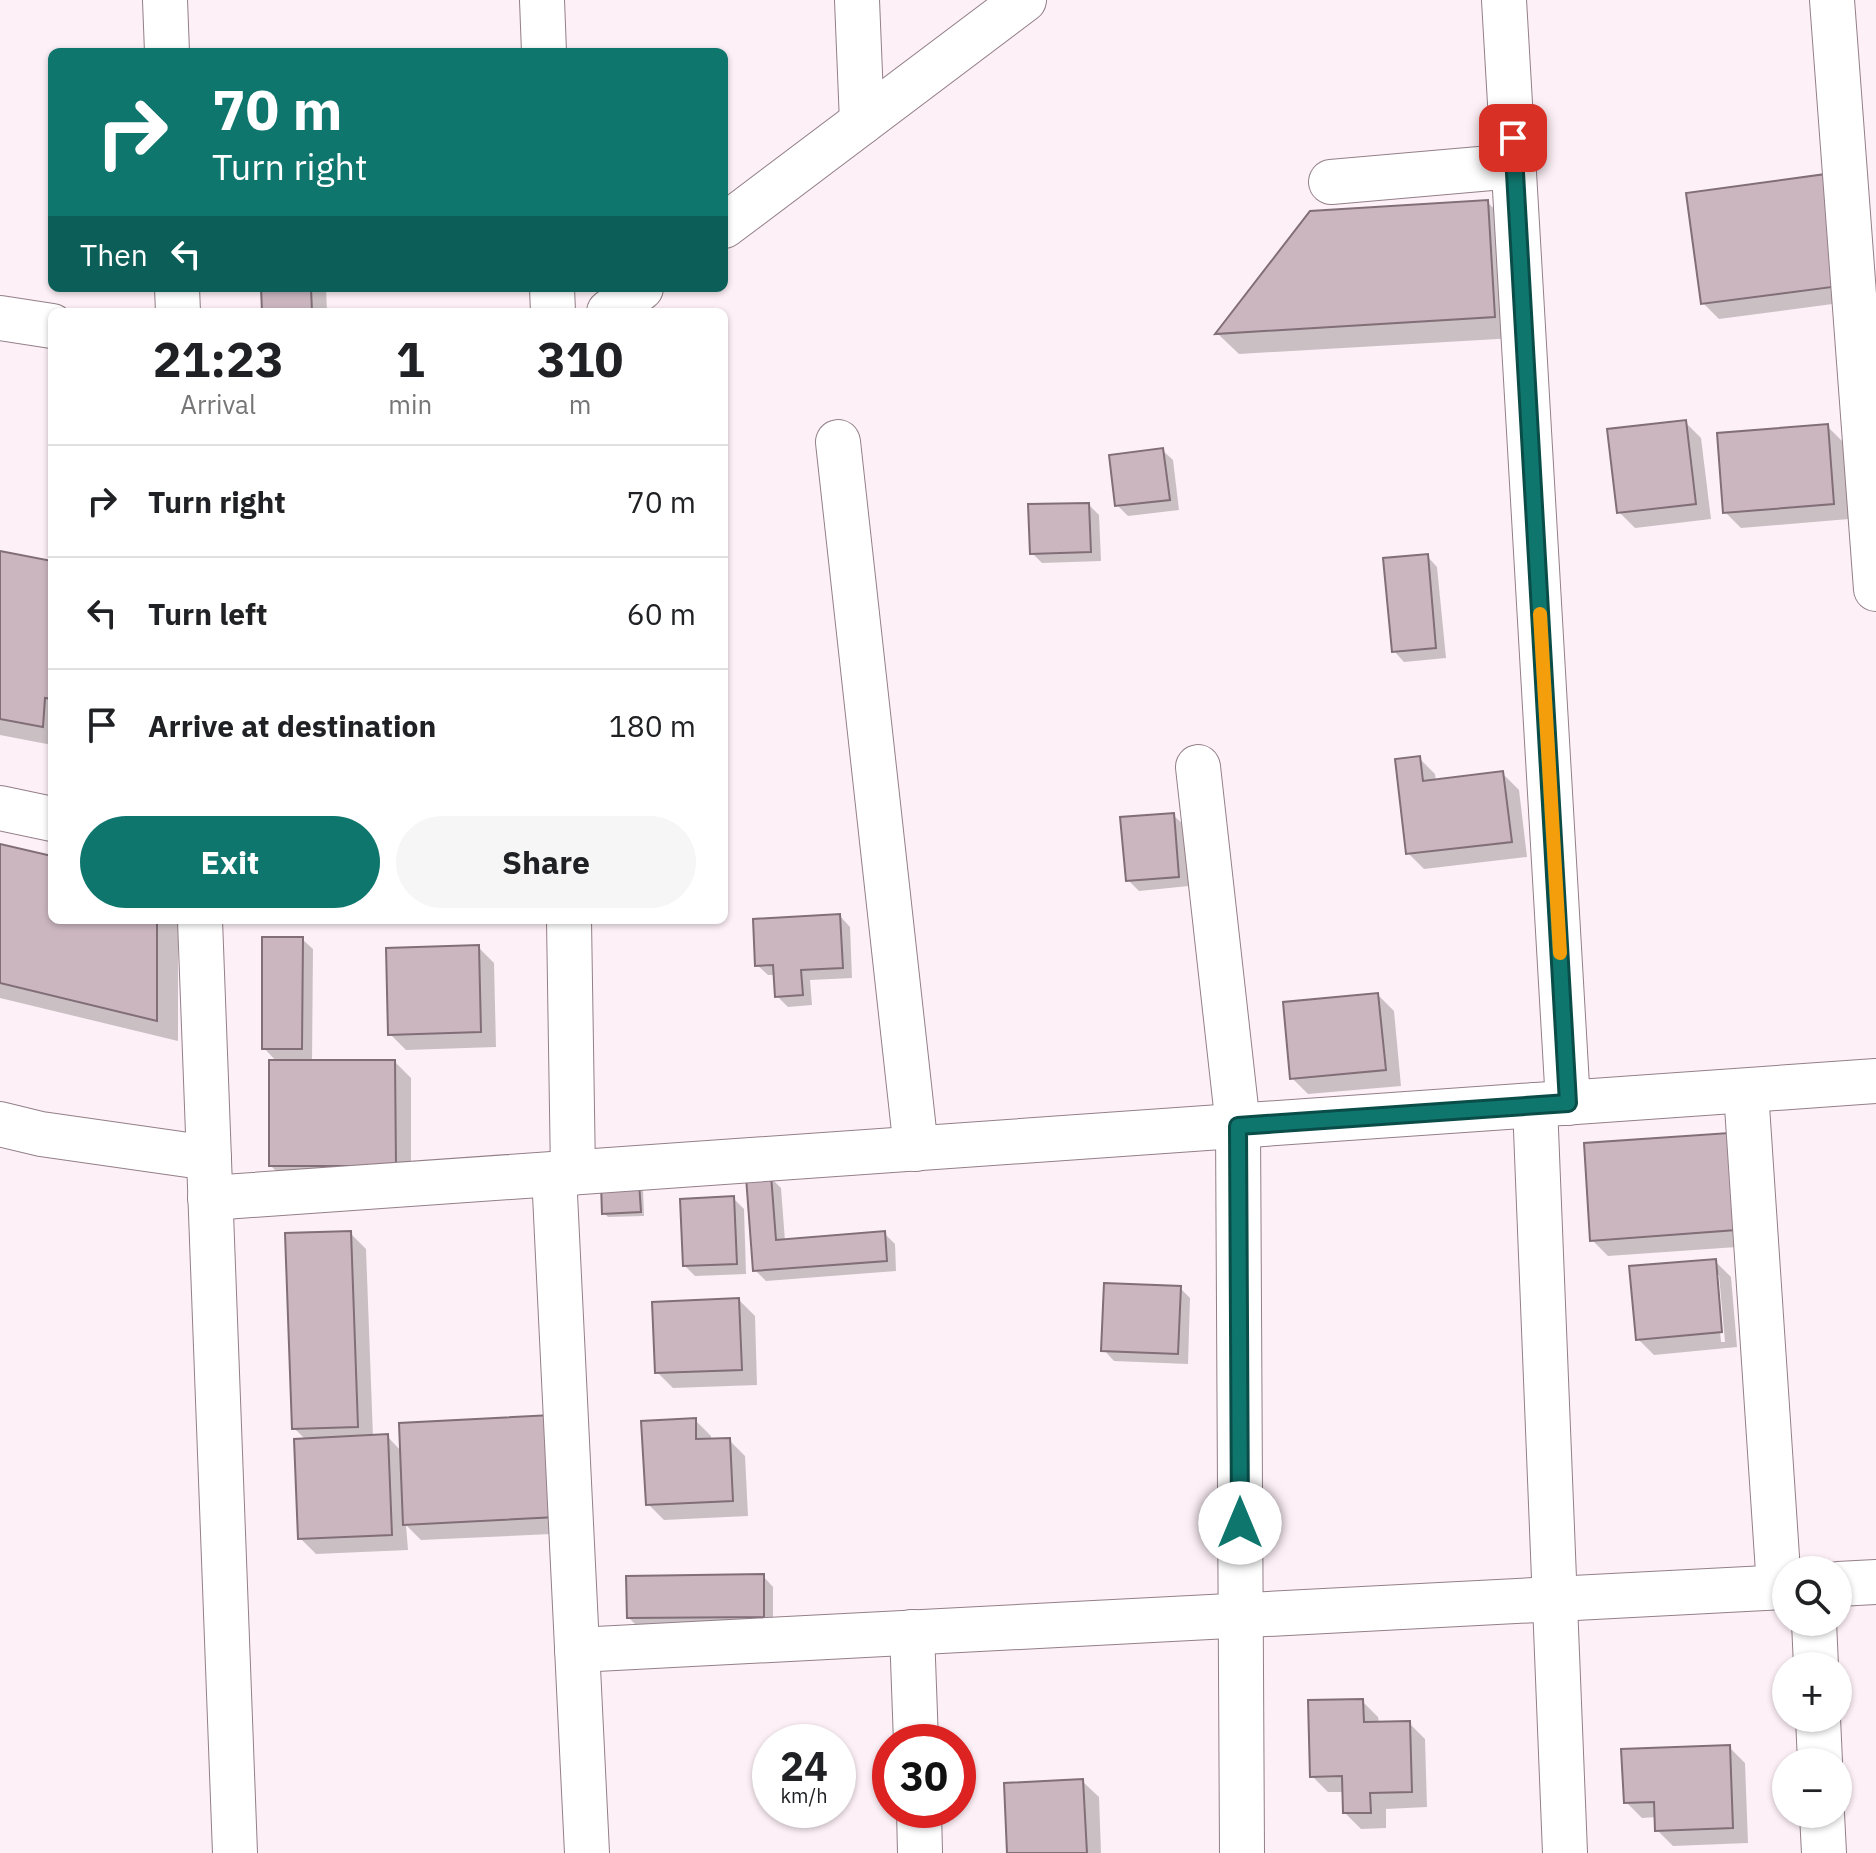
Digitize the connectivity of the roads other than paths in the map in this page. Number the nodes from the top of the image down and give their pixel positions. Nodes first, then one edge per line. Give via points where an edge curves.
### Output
1 (165, 0) edge
2 (542, 0) edge
3 (857, 0) edge
4 (1024, 0) edge
5 (1504, 0) edge
6 (1832, 0) edge
7 (167, 48) edge
8 (544, 48) edge
9 (862, 122) junction
10 (1514, 166) junction
11 (1331, 182) dead end
12 (728, 223) edge
13 (636, 292) edge
14 (614, 308) edge
15 (0, 318) edge
16 (48, 325) edge
17 (838, 442) dead end
18 (1876, 589) edge
19 (1198, 767) dead end
20 (0, 808) edge
21 (48, 818) edge
22 (200, 924) edge
23 (569, 924) edge
24 (1876, 1081) edge
25 (1746, 1091) junction
26 (1552, 1104) junction
27 (0, 1124) edge
28 (1238, 1126) junction
29 (916, 1149) junction
30 (563, 1173) junction
31 (210, 1178) junction
32 (1781, 1556) edge
33 (1876, 1582) edge
34 (1852, 1583) edge
35 (1772, 1588) edge
36 (1555, 1599) junction
37 (1240, 1615) junction
38 (912, 1632) junction
39 (577, 1650) junction
40 (915, 1724) edge
41 (919, 1828) edge
42 (1823, 1828) edge
43 (235, 1853) edge
44 (587, 1853) edge
45 (920, 1853) edge
46 (1242, 1853) edge
47 (1565, 1853) edge
48 (1824, 1853) edge

1 - 7 street
2 - 8 street
3 - 9 street
4 - 9 street
5 - 10 street
6 - 18 street
9 - 12 street
10 - 11 street
10 - 26 street
13 - 14 street
15 - 16 street
17 - 29 street
19 - 28 street
20 - 21 street
22 - 31 street
23 - 30 street
24 - 25 street
25 - 26 street
25 - 32 street
26 - 28 street
26 - 36 street
27 - 31 street
28 - 29 street
28 - 37 street
29 - 30 street
30 - 31 street
30 - 39 street
31 - 43 street
33 - 34 street
35 - 36 street
36 - 37 street
36 - 47 street
37 - 38 street
37 - 46 street
38 - 39 street
38 - 40 street
39 - 44 street
41 - 45 street
42 - 48 street

